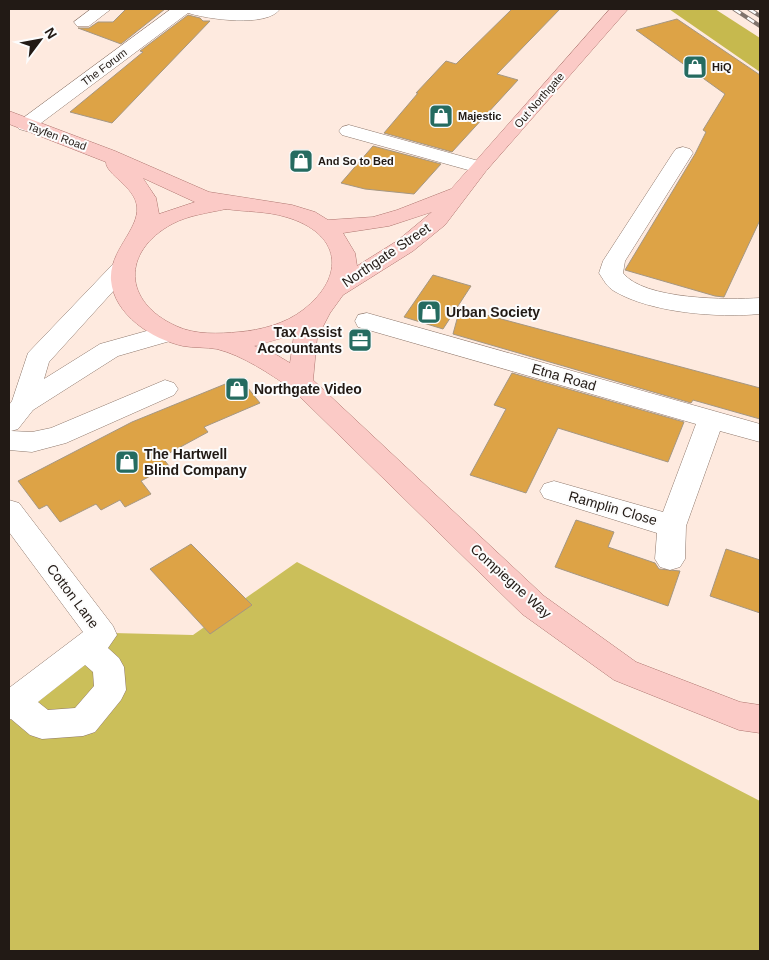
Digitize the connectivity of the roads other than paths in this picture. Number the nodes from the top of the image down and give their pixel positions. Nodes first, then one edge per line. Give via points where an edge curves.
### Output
1 (102, 9) edge
2 (182, 9) edge
3 (194, 9) edge
4 (271, 9) edge
5 (618, 9) edge
6 (83, 22) dead end
7 (17, 121) edge
8 (349, 131) dead end
9 (683, 153) dead end
10 (106, 154) junction
11 (479, 166) junction
12 (459, 191) junction
13 (228, 202) junction
14 (323, 226) junction
15 (128, 255) junction
16 (336, 289) junction
17 (760, 306) edge
18 (320, 309) junction
19 (367, 321) dead end
20 (168, 332) junction
21 (221, 341) junction
22 (300, 382) junction
23 (165, 389) dead end
24 (14, 410) edge
25 (711, 419) junction
26 (760, 433) edge
27 (9, 440) edge
28 (554, 491) dead end
29 (9, 511) edge
30 (672, 526) junction
31 (670, 559) dead end
32 (87, 646) junction
33 (12, 704) edge
34 (760, 719) edge

1 - 6 street
2 - 7 street, The Forum
3 - 4 street via 238,16
5 - 11 main road, Out Northgate
7 - 10 main road, Tayfen Road
8 - 11 street
9 - 17 street via 614,261 611,273 620,284 651,297 706,306
10 - 13 main road, Tayfen Road via 200,197
10 - 15 main road via 135,180 147,201 148,214
11 - 12 main road, Out Northgate
12 - 14 main road, Northgate Street via 386,222 344,228
12 - 16 main road, Northgate Street via 437,220 405,246
13 - 14 main road via 268,205 303,214
13 - 15 main road via 174,215 157,224
14 - 16 main road via 338,239 342,250 345,270
15 - 20 main road via 122,285 130,304
15 - 24 street via 37,359
16 - 18 main road
18 - 21 main road via 290,327 270,334 249,340
18 - 22 main road via 305,338
19 - 25 street, Etna Road
20 - 21 main road via 198,340
20 - 24 street via 109,350
21 - 22 main road, Compiegne Way via 266,360
22 - 34 main road, Compiegne Way via 533,605 625,671 739,716
23 - 27 street via 57,436 32,442
25 - 26 street, Etna Road
25 - 30 street, Ramplin Close
28 - 30 street, Ramplin Close
29 - 32 street, Cotton Lane via 102,634
30 - 31 street, Ramplin Close
32 - 33 street, Cotton Lane
32 - 33 street via 108,667 110,690 82,722 42,725

